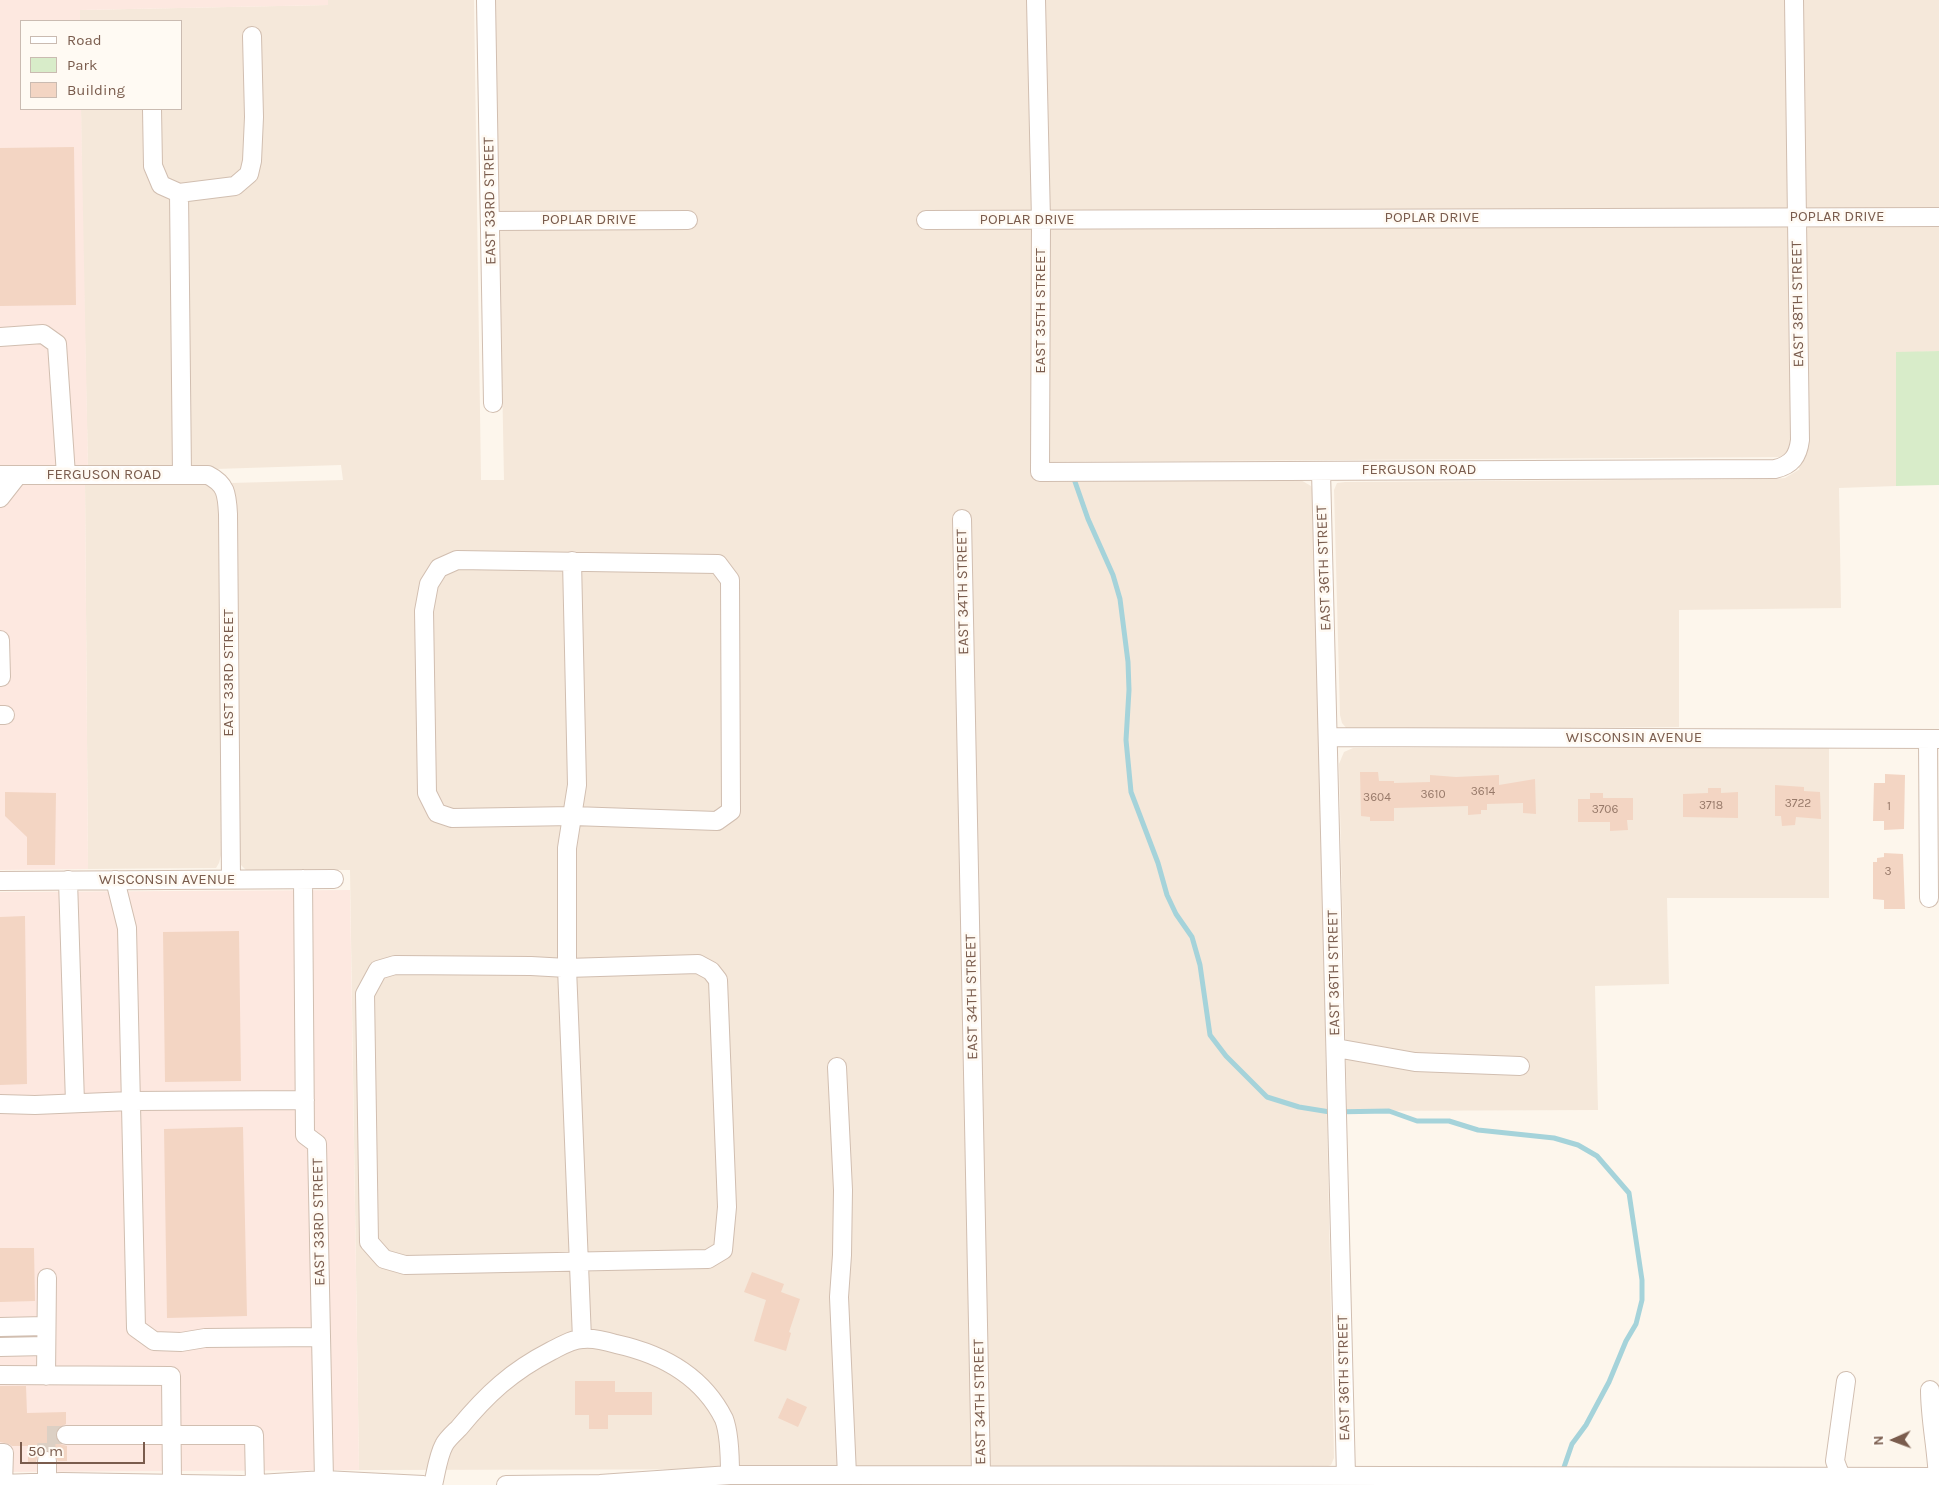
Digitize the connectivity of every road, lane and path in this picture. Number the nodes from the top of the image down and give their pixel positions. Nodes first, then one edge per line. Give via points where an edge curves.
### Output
1 (486, 0) edge
2 (1036, 0) edge
3 (1794, 0) edge
4 (252, 36) dead end
5 (152, 110) edge
6 (179, 192) junction
7 (1797, 217) junction
8 (1939, 217) edge
9 (688, 220) dead end
10 (926, 220) dead end
11 (1041, 220) junction
12 (491, 221) junction
13 (0, 337) edge
14 (493, 403) dead end
15 (1795, 458) joint
16 (1322, 471) junction
17 (1040, 472) joint
18 (0, 475) edge
19 (18, 475) junction
20 (66, 475) junction
21 (182, 475) junction
22 (208, 475) joint
23 (0, 498) edge
24 (962, 519) dead end
25 (572, 561) junction
26 (0, 640) edge
27 (1, 677) dead end
28 (1329, 737) junction
29 (1933, 739) edge
30 (573, 816) junction
31 (232, 879) junction
32 (302, 879) junction
33 (334, 879) dead end
34 (68, 880) junction
35 (115, 880) junction
36 (0, 881) edge
37 (1929, 898) dead end
38 (567, 968) junction
39 (1336, 1048) junction
40 (1520, 1066) dead end
41 (837, 1067) dead end
42 (305, 1100) junction
43 (131, 1101) junction
44 (74, 1103) junction
45 (0, 1104) edge
46 (578, 1262) junction
47 (47, 1278) dead end
48 (45, 1326) junction
49 (0, 1327) edge
50 (321, 1337) junction
51 (582, 1339) junction
52 (45, 1346) junction
53 (0, 1347) edge
54 (0, 1375) edge
55 (46, 1376) junction
56 (1846, 1381) dead end
57 (1930, 1390) dead end
58 (171, 1434) junction
59 (66, 1435) tunnel mouth
60 (0, 1454) edge
61 (47, 1462) tunnel mouth
62 (1346, 1476) junction
63 (1841, 1477) junction
64 (855, 1478) edge
65 (975, 1478) edge
66 (738, 1479) edge
67 (324, 1480) junction
68 (1250, 1480) edge
69 (1938, 1480) edge
70 (1605, 1481) edge
71 (57, 1483) edge
72 (172, 1483) junction
73 (10, 1484) edge
74 (147, 1484) edge
75 (246, 1484) edge
76 (352, 1484) edge
77 (422, 1485) edge
78 (433, 1485) edge
79 (506, 1485) edge
80 (600, 1485) edge

1 - 12 street, EAST 33RD STREET
2 - 11 street, EAST 35TH STREET
3 - 7 street, EAST 38TH STREET
4 - 6 street via 254,117 249,174 235,186
5 - 6 street via 153,166 160,185
6 - 21 street
7 - 8 street, POPLAR DRIVE
7 - 11 street, POPLAR DRIVE
7 - 15 street, EAST 38TH STREET via 1800,440
9 - 12 street, POPLAR DRIVE
10 - 11 street, POPLAR DRIVE
11 - 17 street, EAST 35TH STREET
12 - 14 street, EAST 33RD STREET
13 - 20 street via 43,334 57,344
15 - 16 street, FERGUSON ROAD via 1788,465 1775,469
16 - 17 street, FERGUSON ROAD
16 - 28 street, EAST 36TH STREET
18 - 19 street, FERGUSON ROAD
19 - 20 street, FERGUSON ROAD
19 - 23 street
20 - 21 street, FERGUSON ROAD
21 - 22 street, FERGUSON ROAD
22 - 31 street, EAST 33RD STREET via 219,481 228,506
24 - 65 street, EAST 34TH STREET
25 - 30 street via 576,785
25 - 30 street via 457,560 439,568 429,584 424,611 427,793 438,813 452,818
25 - 30 street via 718,564 730,580 731,812 717,821
26 - 27 street
28 - 29 street, WISCONSIN AVENUE
28 - 39 street, EAST 36TH STREET
29 - 37 street
30 - 38 street via 567,848
31 - 32 street, WISCONSIN AVENUE
31 - 35 street, WISCONSIN AVENUE
32 - 33 street, WISCONSIN AVENUE
32 - 42 street, EAST 33RD STREET
34 - 35 street, WISCONSIN AVENUE
34 - 36 street, WISCONSIN AVENUE
34 - 44 street
35 - 43 street via 127,928
38 - 46 street
38 - 46 street via 698,964 711,971 718,980 726,1207 723,1250 708,1259
38 - 46 street via 395,965 378,970 365,994 369,1242 384,1259 405,1265
39 - 40 street via 1415,1062
39 - 62 street, EAST 36TH STREET
41 - 64 street via 843,1190 839,1297
42 - 43 street
42 - 50 street, EAST 33RD STREET via 305,1135 317,1144
43 - 44 street
43 - 50 street via 136,1328 154,1341
44 - 45 street
46 - 51 street
47 - 48 street
48 - 49 street
48 - 52 street
50 - 67 street, EAST 33RD STREET
51 - 66 street via 626,1346 664,1358 686,1372 704,1390 724,1420 730,1458
51 - 78 street via 518,1369 489,1394 444,1445
52 - 53 street
52 - 55 street
54 - 55 street
55 - 58 street via 171,1376
56 - 63 street via 1835,1461
57 - 69 street
58 - 59 street
58 - 72 street
58 - 75 street via 254,1435
60 - 73 street via 4,1453
61 - 71 street
62 - 68 street
62 - 70 street
63 - 69 street
63 - 70 street
64 - 65 street
64 - 66 street
65 - 68 street
66 - 80 street
67 - 75 street
67 - 76 street
71 - 73 street
71 - 74 street
72 - 74 street
72 - 75 street
76 - 77 street
79 - 80 street

